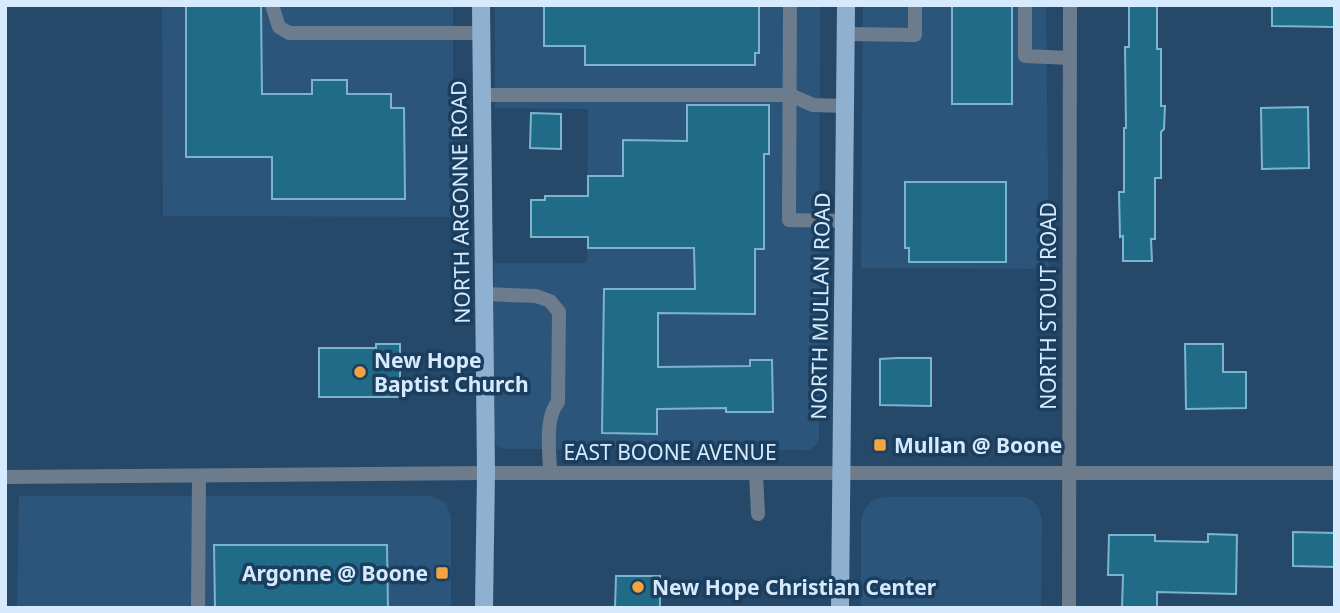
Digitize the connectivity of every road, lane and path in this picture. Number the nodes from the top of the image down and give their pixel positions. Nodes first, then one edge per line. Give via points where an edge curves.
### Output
1 (272, 5) edge
2 (481, 5) edge
3 (790, 5) edge
4 (846, 5) edge
5 (915, 5) edge
6 (1025, 5) edge
7 (1070, 5) edge
8 (481, 33) junction
9 (846, 34) junction
10 (1070, 58) junction
11 (481, 95) junction
12 (790, 95) junction
13 (845, 106) junction
14 (844, 221) junction
15 (484, 294) junction
16 (486, 473) junction
17 (550, 473) junction
18 (1335, 473) edge
19 (757, 474) junction
20 (841, 474) junction
21 (1068, 474) junction
22 (199, 476) junction
23 (5, 477) edge
24 (758, 514) dead end
25 (198, 608) edge
26 (484, 608) edge
27 (840, 608) edge
28 (1069, 608) edge

1 - 8 street via 279,27 289,33
2 - 8 main road, NORTH ARGONNE ROAD
3 - 12 street
4 - 9 main road, NORTH MULLAN ROAD
5 - 9 street via 915,35
6 - 10 street via 1025,56
7 - 10 street, NORTH STOUT ROAD
8 - 11 main road, NORTH ARGONNE ROAD
9 - 13 main road, NORTH MULLAN ROAD
10 - 21 street, NORTH STOUT ROAD
11 - 12 street
11 - 15 main road, NORTH ARGONNE ROAD
12 - 13 street via 813,105
12 - 14 street via 789,220
13 - 14 main road, NORTH MULLAN ROAD
14 - 20 main road, NORTH MULLAN ROAD
15 - 16 main road, NORTH ARGONNE ROAD
15 - 17 street via 536,296 559,312 558,402 550,419
16 - 17 street, EAST BOONE AVENUE
16 - 22 street, EAST BOONE AVENUE
16 - 26 main road, NORTH ARGONNE ROAD
17 - 19 street, EAST BOONE AVENUE
18 - 21 street, EAST BOONE AVENUE
19 - 20 street, EAST BOONE AVENUE
19 - 24 street
20 - 21 street, EAST BOONE AVENUE
20 - 27 main road, NORTH MULLAN ROAD
21 - 28 street, NORTH STOUT ROAD
22 - 23 street, EAST BOONE AVENUE
22 - 25 street

